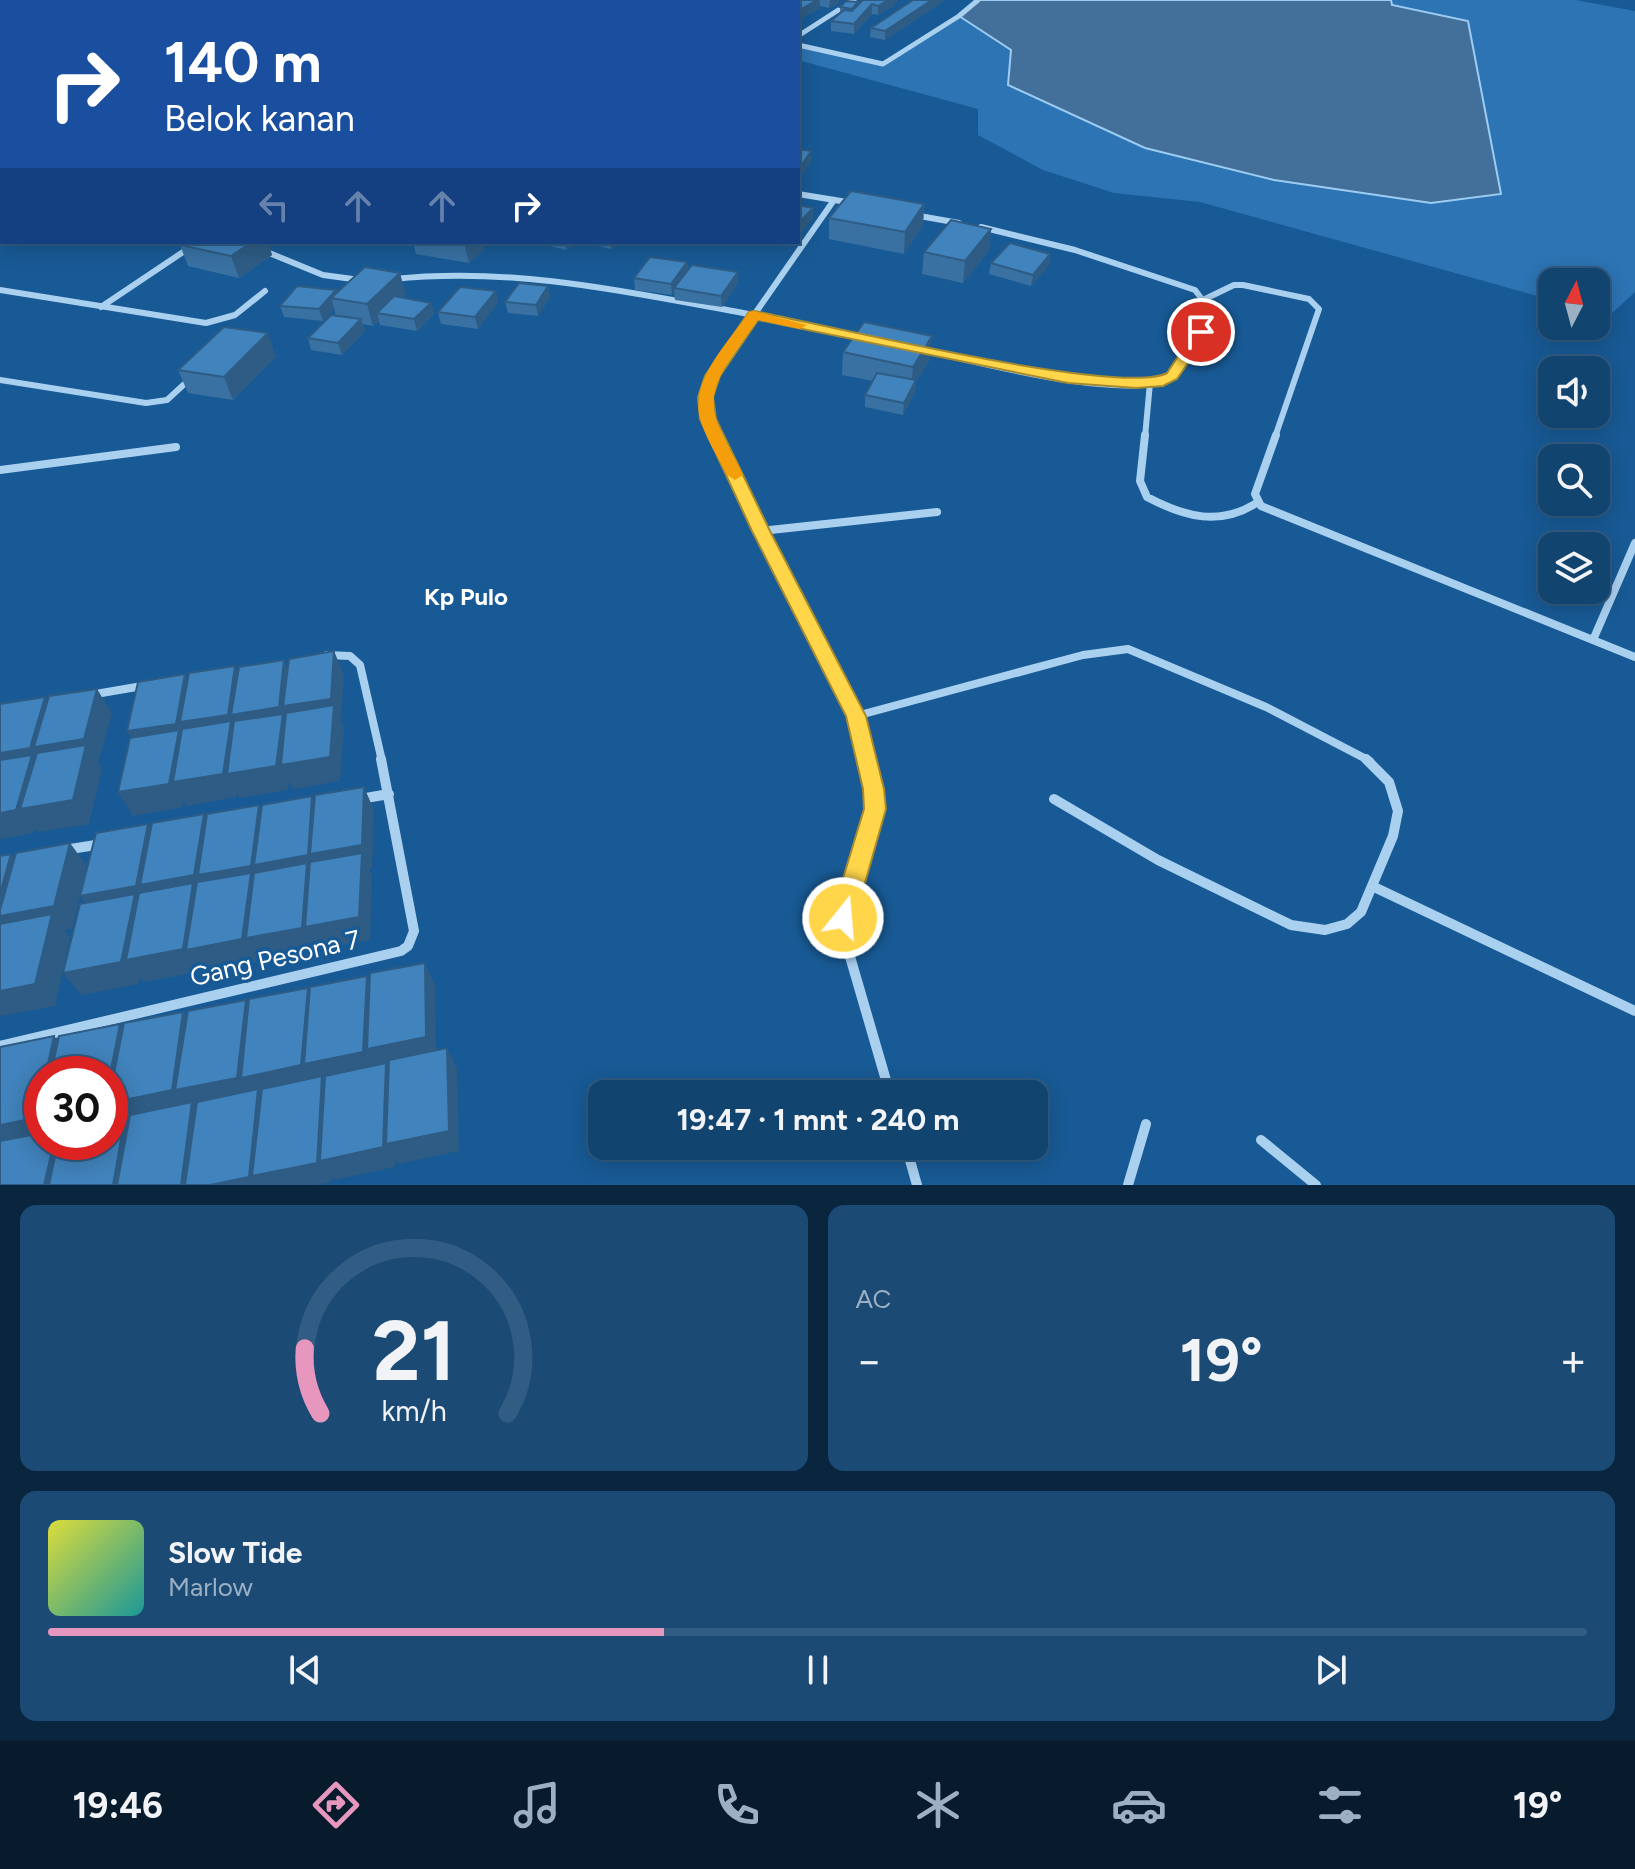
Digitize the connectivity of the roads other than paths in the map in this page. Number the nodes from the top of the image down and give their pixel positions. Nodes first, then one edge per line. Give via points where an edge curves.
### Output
1 (854, 0) edge
2 (978, 0) edge
3 (800, 35) edge
4 (800, 45) edge
5 (800, 194) edge
6 (834, 200) junction
7 (865, 205) edge
8 (910, 214) edge
9 (253, 247) dead end
10 (190, 248) edge
11 (371, 280) edge
12 (382, 281) edge
13 (0, 290) edge
14 (265, 291) dead end
15 (1205, 299) junction
16 (101, 307) junction
17 (754, 315) junction
18 (874, 340) edge
19 (919, 349) edge
20 (198, 371) edge
21 (0, 380) edge
22 (1150, 383) junction
23 (176, 447) dead end
24 (0, 470) edge
25 (1258, 502) junction
26 (937, 512) dead end
27 (761, 531) junction
28 (1635, 543) edge
29 (1593, 640) junction
30 (315, 656) edge
31 (1635, 657) edge
32 (153, 684) edge
33 (77, 698) edge
34 (856, 716) junction
35 (389, 794) junction
36 (1054, 799) dead end
37 (343, 802) edge
38 (109, 842) edge
39 (47, 853) edge
40 (1372, 886) junction
41 (1635, 1011) edge
42 (0, 1046) edge
43 (886, 1080) edge
44 (1146, 1124) dead end
45 (1261, 1140) dead end
46 (910, 1160) edge
47 (917, 1185) edge
48 (1128, 1185) edge
49 (1316, 1185) edge

1 - 3 street
2 - 4 street via 883,64
5 - 6 street
6 - 7 street
6 - 17 street
8 - 15 street via 1075,250 1195,290
9 - 11 street via 323,275
10 - 16 street
12 - 17 street via 421,275 514,275
13 - 16 street
14 - 16 street via 235,315 213,323
15 - 22 street via 1207,319 1194,343 1172,376
15 - 25 street via 1243,285 1309,299 1319,309 1255,494
17 - 18 street
17 - 27 street via 705,397 708,419
19 - 22 street via 1068,378
20 - 21 street via 167,400 155,403
22 - 25 street via 1140,481 1147,497 1180,512 1221,520 1243,514
23 - 24 street
25 - 29 street
26 - 27 street
27 - 34 street
28 - 29 street
29 - 31 street
30 - 35 street via 357,659
32 - 33 street
34 - 40 street via 1083,655 1114,649 1140,652 1266,707 1382,771 1398,811
34 - 43 street via 875,809 842,929
35 - 37 street
35 - 42 street, Gang Pesona 7 via 414,931 406,948
36 - 40 street via 1158,860 1291,925 1325,930 1347,924 1361,912
38 - 39 street
40 - 41 street
44 - 48 street
45 - 49 street
46 - 47 street

